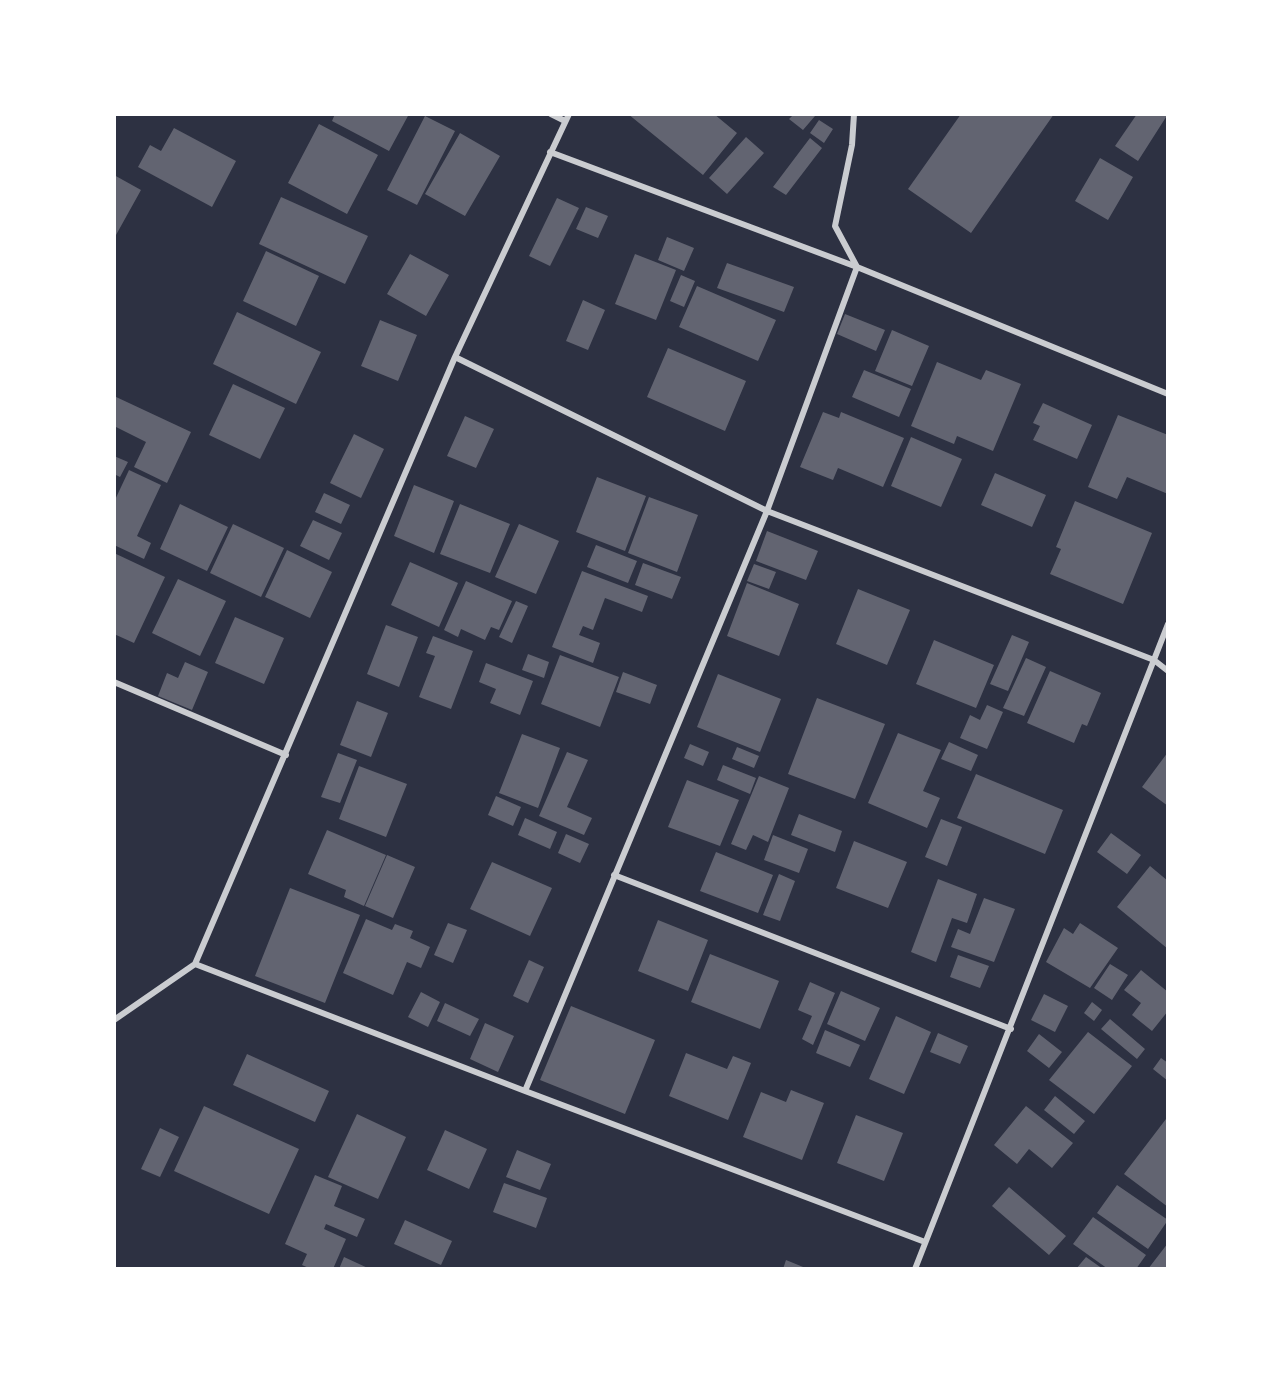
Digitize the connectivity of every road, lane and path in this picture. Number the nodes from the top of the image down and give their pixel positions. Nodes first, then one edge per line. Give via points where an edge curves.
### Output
1 (551, 114) edge
2 (569, 114) edge
3 (854, 114) edge
4 (565, 121) junction
5 (550, 152) junction
6 (857, 267) junction
7 (455, 357) junction
8 (1168, 394) edge
9 (767, 511) junction
10 (1168, 624) edge
11 (1155, 660) junction
12 (1168, 671) edge
13 (114, 682) edge
14 (285, 755) junction
15 (614, 875) junction
16 (195, 964) junction
17 (114, 1020) edge
18 (1011, 1029) junction
19 (525, 1091) junction
20 (925, 1242) junction
21 (915, 1269) edge

1 - 4 street
2 - 4 street
3 - 6 street via 852,145 835,226
4 - 5 street
5 - 6 street
5 - 7 street
6 - 8 street
6 - 9 street
7 - 9 street
7 - 14 street
9 - 11 street
9 - 15 street
10 - 11 street
11 - 12 street
11 - 18 street
13 - 14 street
14 - 16 street
15 - 18 street
15 - 19 street
16 - 17 street
16 - 19 street
18 - 20 street
19 - 20 street
20 - 21 street

